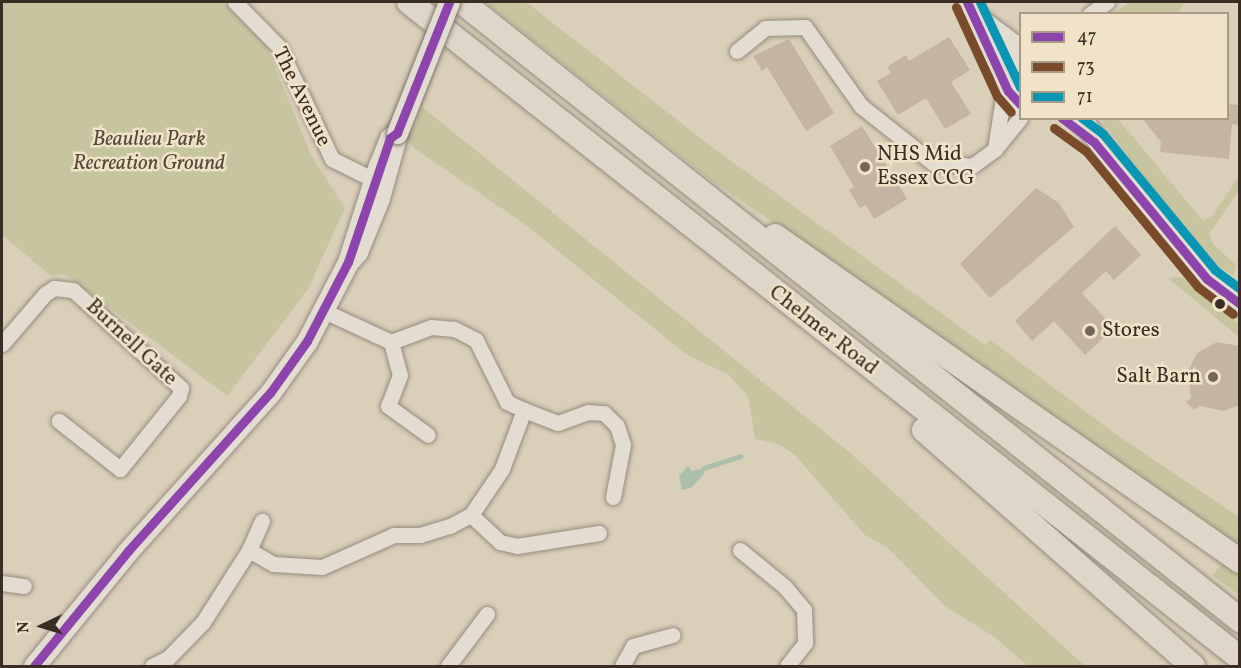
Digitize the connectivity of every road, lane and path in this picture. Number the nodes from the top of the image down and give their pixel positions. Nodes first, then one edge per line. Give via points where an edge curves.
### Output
1 (234, 2) edge
2 (409, 2) edge
3 (449, 2) edge
4 (462, 2) edge
5 (970, 8) edge
6 (1019, 48) edge
7 (737, 51) dead end
8 (1019, 51) edge
9 (1005, 79) junction
10 (1019, 102) edge
11 (1019, 119) edge
12 (1064, 120) edge
13 (1081, 120) edge
14 (397, 134) junction
15 (1095, 142) junction
16 (995, 149) junction
17 (669, 169) junction
18 (374, 180) junction
19 (672, 213) junction
20 (348, 262) junction
21 (1239, 304) edge
22 (324, 311) junction
23 (3, 341) edge
24 (392, 342) junction
25 (524, 410) junction
26 (59, 422) dead end
27 (428, 435) dead end
28 (613, 497) dead end
29 (471, 514) junction
30 (262, 521) dead end
31 (599, 533) dead end
32 (249, 550) junction
33 (740, 550) dead end
34 (1239, 561) edge
35 (2, 584) edge
36 (24, 585) dead end
37 (487, 614) dead end
38 (1239, 620) edge
39 (673, 635) dead end
40 (1239, 658) edge
41 (34, 666) edge
42 (152, 666) edge
43 (448, 666) edge
44 (622, 666) edge
45 (787, 666) edge
46 (1193, 666) edge

1 - 18 street, The Avenue via 279,47 332,159
2 - 19 main road, Chelmer Road
3 - 14 street, bridge
4 - 17 main road, Chelmer Road
5 - 6 street
5 - 9 street
7 - 16 street via 765,28 806,27 861,106 933,163 972,166
8 - 9 street
9 - 10 street
9 - 16 street
11 - 16 street
12 - 15 street
13 - 15 street
14 - 18 street via 390,138
14 - 20 street via 379,198 357,252
15 - 21 street via 1207,279
17 - 34 main road via 998,389
17 - 38 main road, Chelmer Road
18 - 20 street
19 - 40 main road, Chelmer Road
19 - 46 main road
20 - 22 street
22 - 24 street
22 - 41 street via 270,393 90,595
23 - 26 street, Burnell Gate via 45,294 54,288 73,290 181,388 179,396 120,469
24 - 25 street via 431,327 454,329 476,340 507,402
24 - 27 street via 400,375 388,406
25 - 28 street via 558,423 588,412 604,413 617,426 623,445
25 - 29 street via 502,469
29 - 31 street via 500,542 517,546
29 - 32 street via 420,535 394,535 322,567 273,564
30 - 32 street
32 - 42 street via 203,622
33 - 45 street via 785,587 804,610 805,643
35 - 36 street
37 - 43 street
39 - 44 street via 633,646

